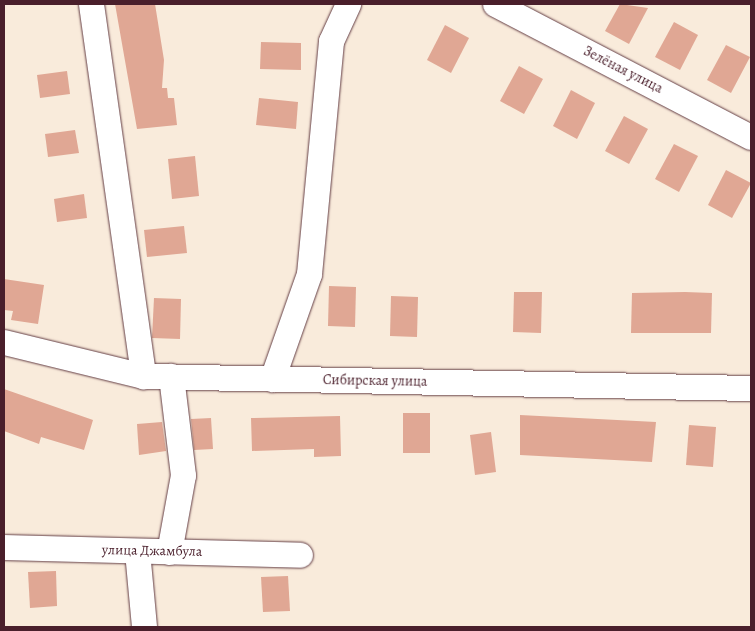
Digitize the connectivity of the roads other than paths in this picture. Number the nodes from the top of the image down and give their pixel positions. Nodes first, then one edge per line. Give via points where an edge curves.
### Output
1 (91, 4) edge
2 (348, 4) edge
3 (495, 4) edge
4 (751, 137) edge
5 (4, 342) edge
6 (143, 376) junction
7 (171, 376) junction
8 (272, 379) junction
9 (751, 388) edge
10 (4, 548) edge
11 (137, 551) junction
12 (169, 552) junction
13 (300, 555) dead end
14 (144, 627) edge

1 - 6 street
2 - 8 street via 331,41 309,274
3 - 4 street, Зелёная улица
5 - 6 street, Сибирская улица
6 - 7 street, Сибирская улица
7 - 8 street, Сибирская улица
7 - 12 street via 183,475
8 - 9 street, Сибирская улица
10 - 11 street, улица Джамбула
11 - 12 street, улица Джамбула
11 - 14 street
12 - 13 street, улица Джамбула

